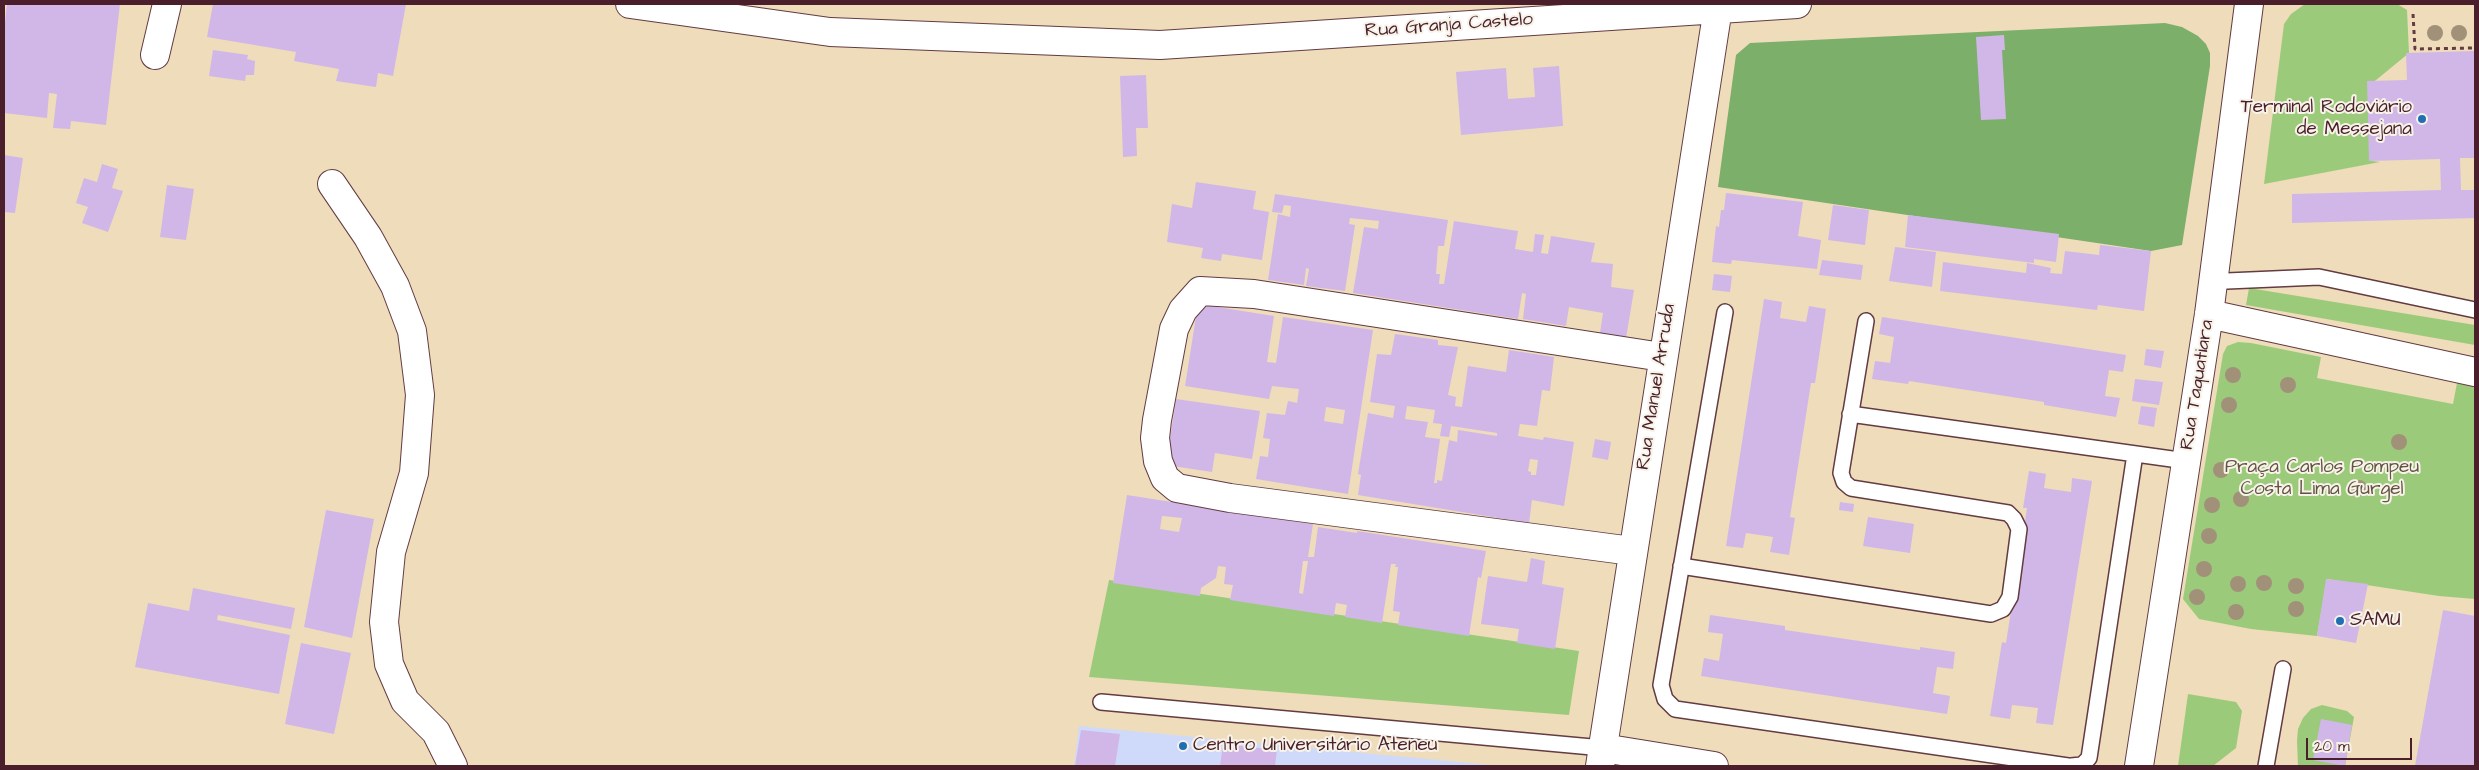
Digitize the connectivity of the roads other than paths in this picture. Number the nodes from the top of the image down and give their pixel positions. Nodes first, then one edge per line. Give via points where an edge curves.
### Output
1 (167, 4) edge
2 (630, 4) edge
3 (1797, 4) edge
4 (2249, 4) edge
5 (1718, 8) junction
6 (155, 55) dead end
7 (332, 184) dead end
8 (2213, 279) junction
9 (2475, 310) edge
10 (1725, 312) dead end
11 (2209, 314) junction
12 (1866, 321) dead end
13 (1662, 357) junction
14 (2475, 372) edge
15 (1850, 414) junction
16 (2135, 454) junction
17 (2186, 461) junction
18 (1632, 551) junction
19 (1682, 566) junction
20 (2283, 669) dead end
21 (1101, 702) dead end
22 (1602, 757) edge
23 (452, 766) edge
24 (1714, 766) edge
25 (2070, 766) edge
26 (2139, 766) edge
27 (2266, 766) edge

1 - 6 street
2 - 5 street, Rua Granja Castelo via 830,32 1160,44
3 - 5 street, Rua Granja Castelo
4 - 8 street, Rua Taquatiara
5 - 13 street, Rua Manuel Arruda
7 - 23 street via 368,237 395,286 412,331 420,395 414,473 391,552 384,622 389,664 405,701 436,732
8 - 9 lane via 2320,277
8 - 11 street, Rua Taquatiara
10 - 19 lane
11 - 14 street
11 - 17 street, Rua Taquatiara
12 - 15 lane
13 - 18 street, Rua Manuel Arruda
13 - 18 street via 1254,294 1200,291 1183,310 1174,329 1157,420 1158,461 1165,478 1177,488 1230,498
15 - 16 lane
15 - 19 lane via 1841,473 1851,488 2008,513 2014,518 2019,529 2010,597 2003,609 1991,614
16 - 17 lane
16 - 25 lane via 2089,758 2082,765
17 - 26 street, Rua Taquatiara
18 - 22 street, Rua Manuel Arruda
19 - 25 lane via 1661,685 1665,699 1675,710
20 - 27 lane
21 - 22 lane
22 - 24 street

